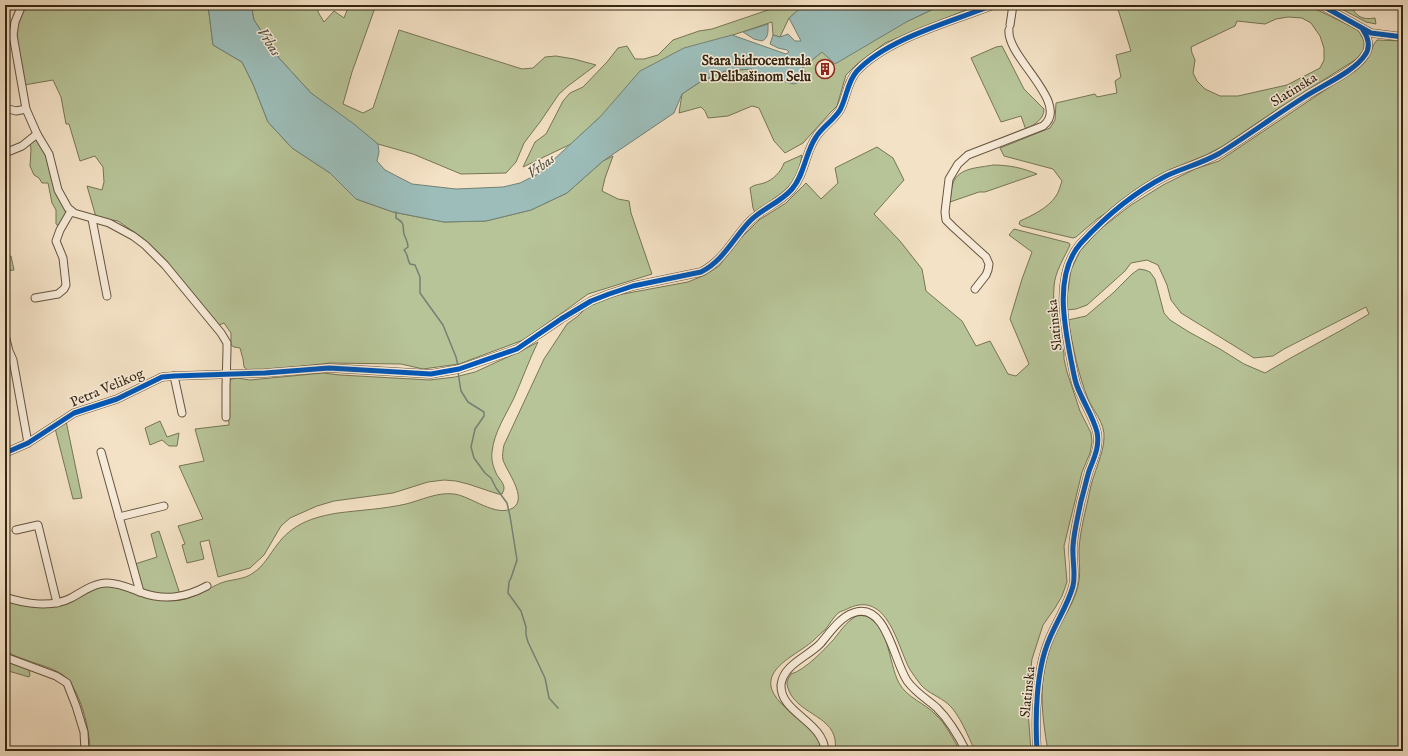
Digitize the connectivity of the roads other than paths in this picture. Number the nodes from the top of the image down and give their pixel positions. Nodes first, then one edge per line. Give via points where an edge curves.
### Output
1 (22, 5) edge
2 (993, 5) edge
3 (1013, 5) edge
4 (1321, 5) edge
5 (1363, 30) junction
6 (1371, 33) junction
7 (14, 35) junction
8 (1403, 37) edge
9 (5, 39) edge
10 (1368, 41) junction
11 (5, 108) edge
12 (26, 109) junction
13 (37, 134) junction
14 (5, 153) edge
15 (71, 211) junction
16 (92, 219) junction
17 (975, 289) dead end
18 (107, 296) dead end
19 (35, 298) dead end
20 (5, 335) edge
21 (227, 374) junction
22 (174, 376) junction
23 (182, 413) dead end
24 (226, 417) dead end
25 (28, 443) junction
26 (101, 452) dead end
27 (5, 453) edge
28 (164, 506) dead end
29 (119, 517) junction
30 (16, 530) dead end
31 (207, 586) dead end
32 (140, 592) junction
33 (5, 597) edge
34 (58, 603) junction
35 (5, 657) edge
36 (85, 751) edge
37 (825, 751) edge
38 (966, 751) edge
39 (1037, 751) edge

1 - 7 street via 15,22
2 - 21 street, Petra Velikog via 922,32 893,46 858,70 850,81 840,111 815,138 797,183 784,197 750,220 722,257 710,268 693,275 632,286 591,301 517,349 457,369 431,374 329,368 265,374
3 - 17 street via 1008,34 1017,53 1050,104 1050,117 1042,126 968,155 948,179 946,220 986,257 989,264 986,275
4 - 5 street
5 - 6 street
5 - 10 street
6 - 8 street
6 - 10 street, Slatinska
7 - 9 street
7 - 12 street
10 - 39 street, Slatinska via 1365,56 1344,73 1218,154 1166,176 1110,216 1076,249 1068,267 1063,315 1076,384 1097,432 1098,442 1077,521 1073,545 1073,584 1048,642 1043,661 1037,702
11 - 12 street via 16,111
12 - 13 street
13 - 14 street via 22,146
13 - 15 street via 49,154 58,190
15 - 16 street
15 - 19 street via 56,241 63,258 66,285 58,294
16 - 18 street
16 - 21 street via 109,223 133,236 165,265 224,338 228,350
20 - 25 street via 13,360
21 - 22 street, Petra Velikog
21 - 24 street
22 - 23 street
22 - 25 street, Petra Velikog via 162,378 117,399 74,413
25 - 27 street, Petra Velikog
26 - 29 street
28 - 29 street
29 - 32 street
30 - 34 street via 38,525
31 - 32 street via 191,594 177,597 162,597
32 - 34 street via 115,583 101,583
33 - 34 street via 35,603
35 - 36 street via 56,676 67,683 84,732
37 - 38 street via 820,735 786,702 781,684 792,666 814,649 845,618 861,611 877,617 907,681 951,724

